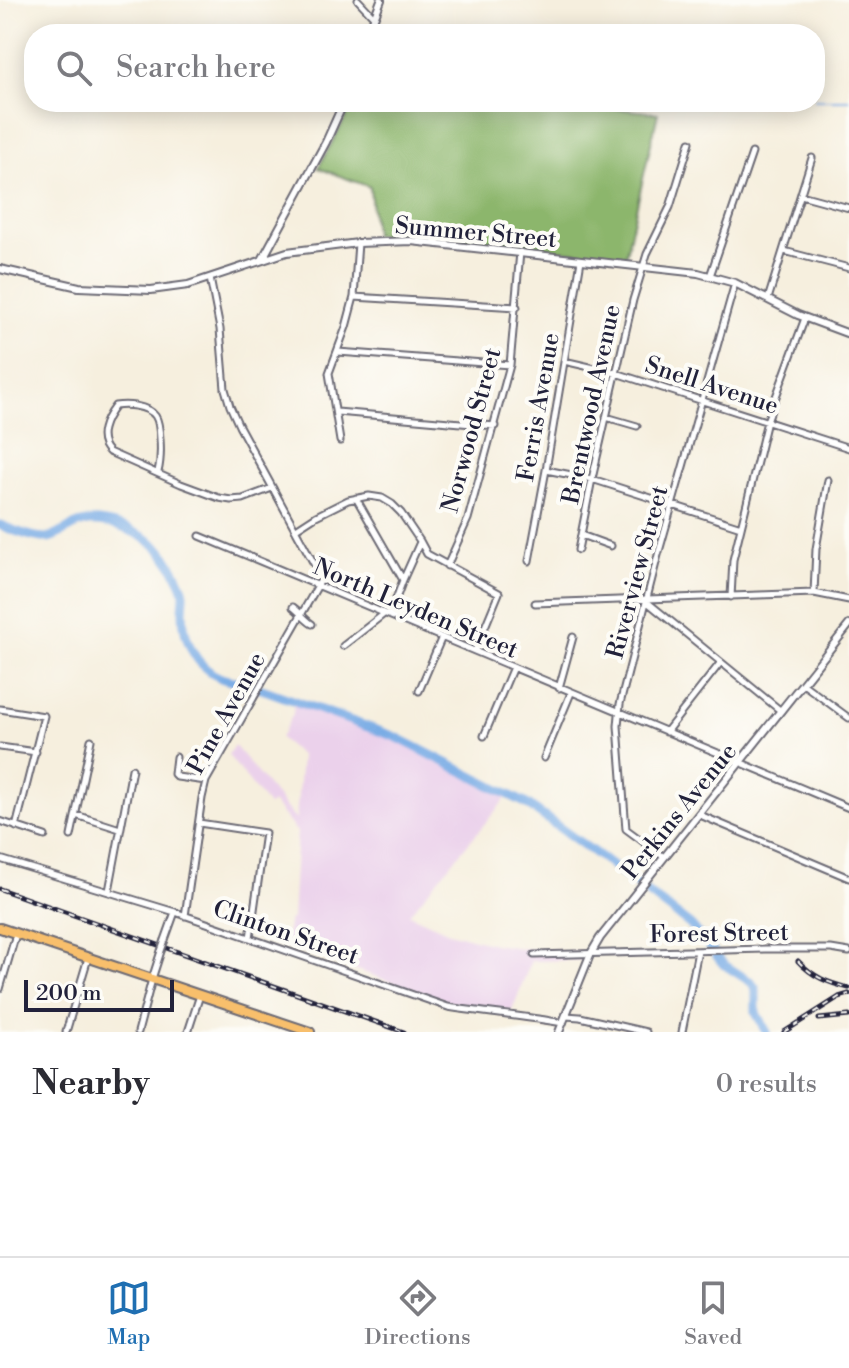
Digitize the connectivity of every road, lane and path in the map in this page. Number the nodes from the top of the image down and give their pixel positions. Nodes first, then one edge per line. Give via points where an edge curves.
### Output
1 (358, 0) edge
2 (381, 0) edge
3 (374, 17) junction
4 (372, 24) edge
5 (339, 112) edge
6 (690, 142) dead end
7 (752, 153) dead end
8 (812, 158) dead end
9 (801, 195) junction
10 (849, 208) edge
11 (358, 243) junction
12 (784, 251) junction
13 (520, 252) junction
14 (262, 260) junction
15 (581, 260) junction
16 (643, 266) junction
17 (849, 268) edge
18 (0, 269) edge
19 (710, 276) junction
20 (210, 278) junction
21 (735, 283) junction
22 (354, 297) junction
23 (768, 299) junction
24 (517, 307) junction
25 (805, 318) junction
26 (849, 334) edge
27 (338, 352) junction
28 (564, 361) junction
29 (510, 365) junction
30 (616, 373) junction
31 (703, 401) junction
32 (337, 412) junction
33 (606, 417) junction
34 (767, 421) junction
35 (495, 426) junction
36 (637, 426) dead end
37 (340, 441) dead end
38 (849, 448) edge
39 (546, 470) junction
40 (158, 472) junction
41 (592, 479) junction
42 (828, 480) dead end
43 (272, 488) junction
44 (356, 498) junction
45 (672, 506) junction
46 (741, 527) junction
47 (296, 529) junction
48 (581, 535) junction
49 (200, 536) dead end
50 (420, 541) junction
51 (611, 546) dead end
52 (578, 550) dead end
53 (529, 561) dead end
54 (447, 566) junction
55 (403, 580) junction
56 (319, 586) junction
57 (814, 593) junction
58 (731, 597) junction
59 (646, 600) junction
60 (849, 600) edge
61 (535, 603) dead end
62 (293, 607) dead end
63 (388, 614) junction
64 (302, 615) junction
65 (312, 624) dead end
66 (849, 625) edge
67 (442, 637) junction
68 (573, 637) dead end
69 (343, 646) dead end
70 (475, 651) junction
71 (721, 662) junction
72 (513, 667) junction
73 (803, 684) junction
74 (559, 688) junction
75 (419, 691) dead end
76 (571, 693) junction
77 (0, 709) edge
78 (618, 712) junction
79 (781, 712) junction
80 (849, 718) edge
81 (666, 732) junction
82 (484, 736) dead end
83 (91, 740) dead end
84 (0, 747) edge
85 (36, 752) junction
86 (176, 757) dead end
87 (544, 758) dead end
88 (741, 763) junction
89 (132, 769) dead end
90 (206, 781) junction
91 (849, 808) edge
92 (76, 815) junction
93 (700, 815) junction
94 (0, 821) edge
95 (199, 823) junction
96 (16, 827) junction
97 (120, 829) junction
98 (45, 836) dead end
99 (71, 836) dead end
100 (664, 857) junction
101 (0, 859) edge
102 (849, 878) edge
103 (109, 891) junction
104 (175, 912) junction
105 (185, 916) junction
106 (0, 928) edge
107 (16, 934) junction
108 (250, 938) junction
109 (698, 951) junction
110 (849, 952) edge
111 (534, 955) dead end
112 (590, 955) junction
113 (88, 957) junction
114 (152, 979) junction
115 (0, 989) edge
116 (200, 995) junction
117 (562, 1025) edge
118 (66, 1032) edge
119 (138, 1032) edge
120 (188, 1032) edge
121 (310, 1032) edge
122 (646, 1032) edge
123 (682, 1032) edge

1 - 3 street
2 - 3 street
3 - 4 street
5 - 14 street
6 - 16 street, Brentwood Avenue via 670,207
7 - 19 street
8 - 9 street
9 - 10 street
9 - 12 street
11 - 13 street, Summer Street via 411,241
11 - 14 street, Summer Street
11 - 22 street
12 - 17 street
12 - 23 street
13 - 15 street, Summer Street
13 - 24 street, Norwood Street
14 - 20 street, Summer Street
15 - 16 street, Summer Street
15 - 28 street, Ferris Avenue
16 - 19 street, Summer Street
16 - 30 street, Brentwood Avenue
18 - 20 street, Summer Street via 62,285 116,290 167,288
19 - 21 street, Summer Street
20 - 43 street via 228,401
21 - 23 street, Summer Street
21 - 31 street, Riverview Street
22 - 24 street
22 - 27 street
23 - 25 street, Summer Street
24 - 29 street, Norwood Street
25 - 26 street, Summer Street
25 - 34 street
27 - 29 street
27 - 32 street via 329,373
28 - 30 street, Snell Avenue
28 - 39 street, Ferris Avenue
29 - 35 street, Norwood Street
30 - 31 street, Snell Avenue
30 - 33 street, Brentwood Avenue
31 - 34 street, Snell Avenue
31 - 45 street, Riverview Street
32 - 35 street
32 - 37 street
33 - 36 street
33 - 41 street, Brentwood Avenue
34 - 38 street, Snell Avenue
34 - 46 street
35 - 54 street, Norwood Street via 468,519
39 - 41 street
39 - 53 street, Ferris Avenue
40 - 40 street via 102,445 114,407 150,410 156,416 162,459
40 - 43 street via 225,499 243,499
41 - 45 street
41 - 48 street, Brentwood Avenue
42 - 57 street
43 - 47 street
44 - 47 street
44 - 50 street via 374,496 389,502
44 - 55 street
45 - 46 street
45 - 59 street, Riverview Street
46 - 58 street
47 - 56 street via 319,573
48 - 51 street
48 - 52 street, Brentwood Avenue
49 - 56 street, North Leyden Street
50 - 54 street via 427,554
50 - 55 street
54 - 70 street via 499,593
55 - 63 street
56 - 63 street, North Leyden Street
56 - 64 street, Pine Avenue
57 - 58 street
57 - 60 street
58 - 59 street
59 - 61 street
59 - 71 street
59 - 78 street, Riverview Street
62 - 64 street
63 - 67 street, North Leyden Street
63 - 69 street
64 - 65 street
64 - 90 street, Pine Avenue
66 - 73 street, Perkins Avenue
67 - 70 street, North Leyden Street
67 - 75 street
68 - 74 street
70 - 72 street, North Leyden Street
71 - 79 street
71 - 81 street
72 - 74 street, North Leyden Street
72 - 82 street
73 - 79 street, Perkins Avenue
73 - 80 street
74 - 76 street, North Leyden Street
76 - 78 street, North Leyden Street
76 - 87 street
77 - 85 street via 44,716
78 - 81 street, North Leyden Street
78 - 100 street, Riverview Street via 626,829
79 - 88 street, Perkins Avenue
81 - 88 street, North Leyden Street
83 - 92 street
84 - 85 street
85 - 96 street
86 - 90 street via 177,777
88 - 91 street, North Leyden Street
88 - 93 street, Perkins Avenue
89 - 97 street
90 - 95 street, Pine Avenue
92 - 97 street
92 - 99 street
93 - 100 street, Perkins Avenue
93 - 102 street
94 - 96 street
95 - 105 street, Pine Avenue
95 - 108 street via 265,833
96 - 98 street
97 - 103 street
100 - 112 street, Perkins Avenue
101 - 103 street, Clinton Street
103 - 104 street, Clinton Street
104 - 105 street, Clinton Street
104 - 114 street, bridge
105 - 108 street, Clinton Street
106 - 107 main road
107 - 113 main road
107 - 115 street
108 - 117 street, Clinton Street via 448,1007
109 - 110 street, Forest Street
109 - 112 street, Forest Street
109 - 123 street
111 - 112 street, Forest Street
112 - 117 street, Perkins Avenue
113 - 114 main road
113 - 118 street
114 - 116 main road
114 - 119 street
116 - 120 street
116 - 121 main road
117 - 122 street, Clinton Street via 580,1017

